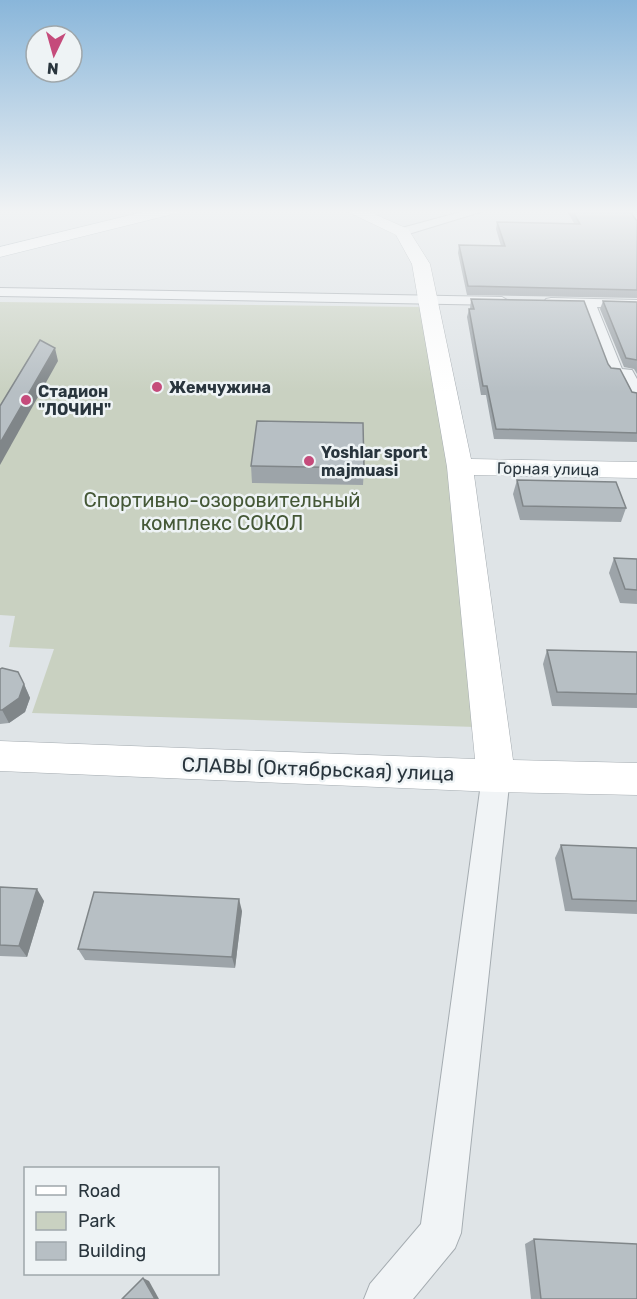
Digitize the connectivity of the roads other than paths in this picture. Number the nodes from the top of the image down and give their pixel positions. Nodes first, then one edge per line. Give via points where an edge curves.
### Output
1 (422, 271) edge
2 (0, 292) edge
3 (429, 300) junction
4 (519, 302) edge
5 (542, 302) edge
6 (588, 303) junction
7 (0, 304) edge
8 (52, 304) dead end
9 (637, 304) edge
10 (637, 396) edge
11 (460, 467) junction
12 (637, 470) edge
13 (0, 756) edge
14 (496, 776) junction
15 (637, 779) edge
16 (385, 1299) edge

1 - 3 street
2 - 3 street
3 - 4 street
3 - 11 street
5 - 6 street
6 - 9 street
6 - 10 street via 621,373
7 - 8 street
11 - 12 street, Горная улица
11 - 14 street
13 - 14 street, СЛАВЫ (Октябрьская) улица
14 - 15 street, СЛАВЫ (Октябрьская) улица
14 - 16 street via 440,1233

